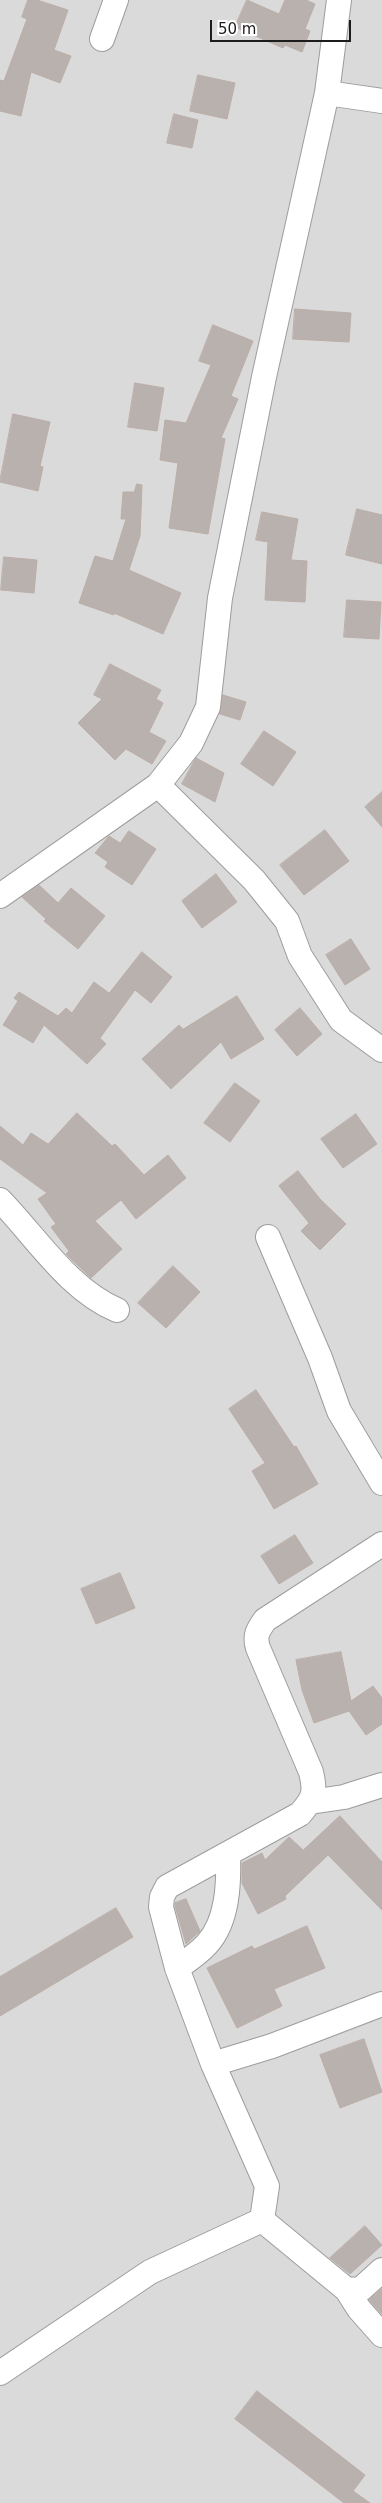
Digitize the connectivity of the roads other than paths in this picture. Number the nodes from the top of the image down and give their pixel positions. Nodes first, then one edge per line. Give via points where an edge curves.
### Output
1 (116, 0) edge
2 (339, 0) edge
3 (102, 40) dead end
4 (327, 93) junction
5 (382, 101) edge
6 (158, 785) junction
7 (0, 896) edge
8 (382, 1050) edge
9 (0, 1200) edge
10 (268, 1237) dead end
11 (117, 1310) dead end
12 (382, 1483) edge
13 (382, 1544) edge
14 (382, 1786) edge
15 (310, 1802) junction
16 (228, 1854) junction
17 (177, 1968) junction
18 (382, 2004) edge
19 (213, 2064) junction
20 (262, 2220) junction
21 (382, 2270) edge
22 (347, 2290) junction
23 (382, 2336) edge
24 (0, 2373) edge

1 - 3 street
2 - 4 street
4 - 5 street
4 - 6 street via 240,490 220,598 208,707 191,743
6 - 7 street
6 - 8 street via 254,880 287,921 300,956 341,1020
9 - 11 street via 49,1257 100,1303
10 - 12 street via 339,1411
13 - 15 street via 265,1620 257,1631 255,1640 258,1648 311,1772 315,1789
14 - 15 street
15 - 16 street via 300,1814
16 - 17 street via 229,1880 222,1916 208,1943
16 - 17 street via 167,1887 162,1897 165,1929
17 - 19 street
18 - 19 street via 272,2046
19 - 20 street via 267,2186
20 - 22 street
20 - 24 street via 150,2272
21 - 22 street via 361,2289
22 - 23 street

